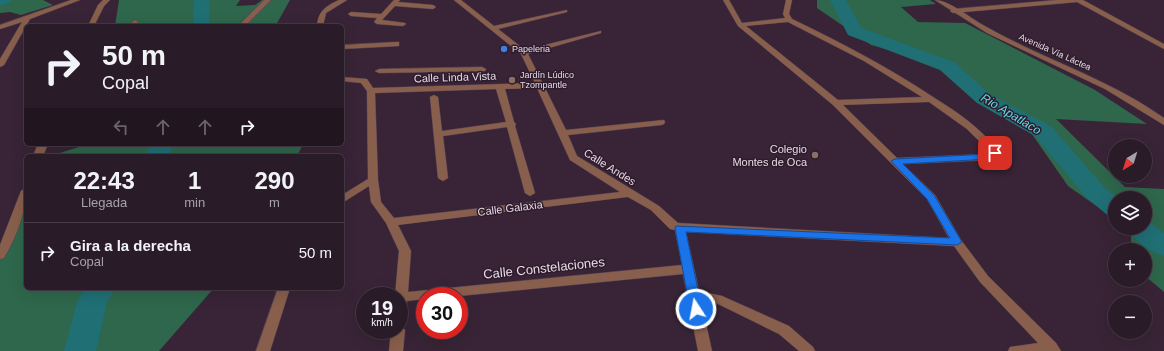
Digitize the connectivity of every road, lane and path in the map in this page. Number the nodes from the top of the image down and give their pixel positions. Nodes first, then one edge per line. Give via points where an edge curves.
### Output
1 (77, 0) edge
2 (107, 0) edge
3 (268, 0) edge
4 (344, 0) edge
5 (457, 0) edge
6 (726, 0) edge
7 (788, 0) edge
8 (938, 0) edge
9 (1078, 0) edge
10 (395, 2) edge
11 (433, 7) dead end
12 (565, 11) dead end
13 (953, 11) junction
14 (351, 14) dead end
15 (382, 16) junction
16 (28, 17) junction
17 (789, 20) junction
18 (92, 24) edge
19 (243, 24) edge
20 (320, 24) edge
21 (403, 24) dead end
22 (740, 26) junction
23 (0, 27) edge
24 (493, 28) junction
25 (598, 32) dead end
26 (396, 44) dead end
27 (344, 47) edge
28 (1164, 47) edge
29 (524, 53) junction
30 (0, 65) edge
31 (482, 69) dead end
32 (379, 71) dead end
33 (344, 78) edge
34 (422, 80) junction
35 (540, 85) junction
36 (500, 87) junction
37 (371, 92) junction
38 (434, 97) dead end
39 (930, 99) junction
40 (836, 103) junction
41 (661, 122) dead end
42 (1164, 122) edge
43 (512, 124) junction
44 (563, 133) junction
45 (438, 134) junction
46 (895, 161) junction
47 (443, 178) dead end
48 (373, 180) junction
49 (530, 193) dead end
50 (630, 194) junction
51 (24, 197) edge
52 (344, 199) edge
53 (391, 222) junction
54 (680, 228) junction
55 (957, 242) junction
56 (0, 255) edge
57 (690, 269) junction
58 (403, 287) edge
59 (283, 290) edge
60 (693, 295) junction
61 (408, 296) edge
62 (397, 339) edge
63 (1053, 349) edge
64 (263, 351) edge
65 (396, 351) edge
66 (705, 351) edge
67 (808, 351) edge
68 (1015, 351) edge

1 - 16 street
2 - 18 street via 101,5
3 - 19 street
4 - 20 street via 325,9 320,16
5 - 24 street, Calle Andes
6 - 22 street
7 - 17 street via 786,14
8 - 13 street, Avenida Vía Láctea
9 - 13 street
9 - 28 street
10 - 11 street
10 - 15 street
12 - 24 street
13 - 42 street, Avenida Vía Láctea via 1006,40 1092,80 1149,110
14 - 15 street
15 - 21 street via 378,22
16 - 23 street
16 - 30 street
17 - 22 street
17 - 39 street via 859,54
22 - 40 street
24 - 29 street, Calle Andes
25 - 29 street
26 - 27 street
29 - 35 street, Calle Andes
31 - 34 street
32 - 34 street
33 - 37 street via 364,82
34 - 36 street, Calle Linda Vista
34 - 37 street, Calle Linda Vista
35 - 36 street, Calle Linda Vista
35 - 44 street, Calle Andes
36 - 43 street
37 - 48 street
38 - 45 street
39 - 40 street
39 - 46 street via 989,144 995,153 990,157
40 - 46 street
41 - 44 street
43 - 45 street
43 - 49 street
44 - 50 street, Calle Andes via 573,158
45 - 47 street
46 - 55 street via 930,197
48 - 52 street
48 - 53 street via 376,202
50 - 53 street, Calle Galaxia
50 - 54 street, Calle Andes via 655,208 674,226
51 - 56 street via 8,241
53 - 58 street via 405,251
54 - 55 street
54 - 57 street
55 - 63 street via 984,279
57 - 60 street
57 - 61 street, Calle Constelaciones
59 - 64 street
60 - 66 street
60 - 67 street via 718,299 784,330
62 - 65 street
63 - 68 street

